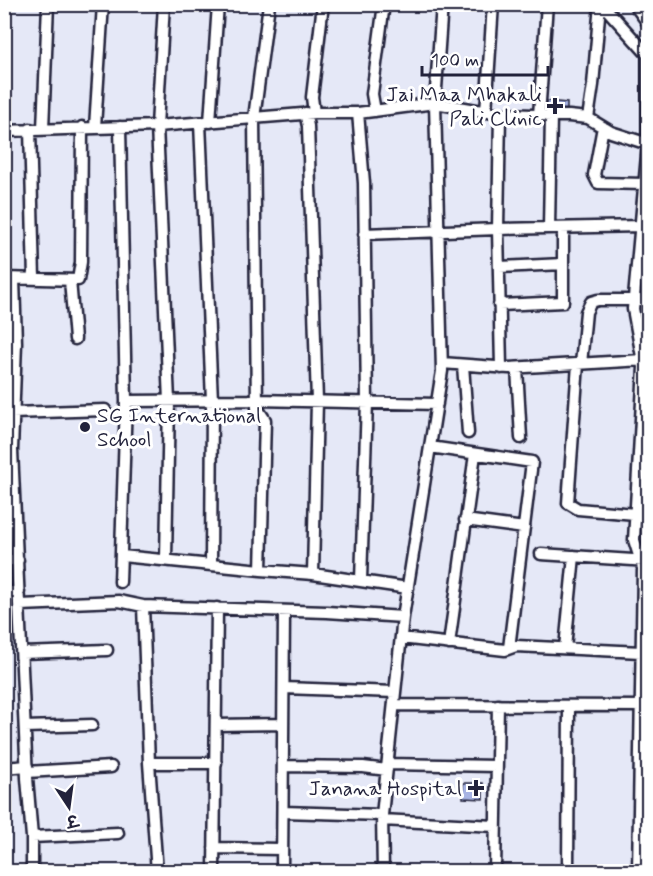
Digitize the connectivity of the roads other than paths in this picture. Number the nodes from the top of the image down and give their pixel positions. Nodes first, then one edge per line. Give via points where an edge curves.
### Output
1 (48, 4) edge
2 (103, 4) edge
3 (164, 4) edge
4 (218, 4) edge
5 (269, 4) edge
6 (323, 4) edge
7 (384, 4) edge
8 (442, 4) edge
9 (493, 4) edge
10 (547, 4) edge
11 (601, 4) edge
12 (633, 4) edge
13 (648, 23) edge
14 (648, 49) edge
15 (648, 56) edge
16 (435, 103) junction
17 (375, 111) junction
18 (486, 112) junction
19 (309, 113) junction
20 (358, 113) junction
21 (500, 114) junction
22 (539, 115) junction
23 (551, 115) junction
24 (254, 118) junction
25 (588, 118) junction
26 (205, 122) junction
27 (157, 126) junction
28 (94, 127) junction
29 (120, 127) junction
30 (603, 127) junction
31 (82, 128) junction
32 (30, 129) junction
33 (43, 129) junction
34 (4, 131) edge
35 (648, 144) edge
36 (645, 184) junction
37 (641, 226) junction
38 (549, 228) junction
39 (562, 228) junction
40 (498, 229) junction
41 (438, 231) junction
42 (364, 234) junction
43 (644, 240) edge
44 (563, 264) junction
45 (499, 267) junction
46 (9, 279) edge
47 (34, 279) junction
48 (70, 280) junction
49 (634, 299) junction
50 (648, 300) edge
51 (500, 305) junction
52 (75, 339) dead end
53 (4, 342) edge
54 (16, 343) junction
55 (643, 360) junction
56 (442, 363) junction
57 (463, 364) junction
58 (579, 364) junction
59 (501, 368) junction
60 (517, 368) junction
61 (212, 400) junction
62 (257, 400) junction
63 (126, 401) junction
64 (169, 401) junction
65 (317, 401) junction
66 (367, 402) junction
67 (437, 404) junction
68 (105, 410) dead end
69 (12, 412) junction
70 (468, 433) dead end
71 (521, 438) dead end
72 (430, 447) junction
73 (8, 450) edge
74 (475, 454) junction
75 (648, 507) edge
76 (636, 510) junction
77 (465, 520) junction
78 (524, 528) junction
79 (541, 554) dead end
80 (122, 556) junction
81 (574, 556) junction
82 (4, 560) edge
83 (18, 560) junction
84 (166, 560) junction
85 (644, 561) edge
86 (211, 565) junction
87 (261, 570) junction
88 (313, 574) junction
89 (361, 580) junction
90 (120, 582) dead end
91 (408, 588) junction
92 (4, 592) edge
93 (19, 592) junction
94 (20, 605) junction
95 (143, 606) junction
96 (217, 608) junction
97 (284, 612) junction
98 (403, 617) junction
99 (401, 638) junction
100 (449, 644) junction
101 (509, 648) junction
102 (565, 648) junction
103 (107, 650) dead end
104 (641, 652) junction
105 (22, 653) junction
106 (284, 688) junction
107 (395, 692) junction
108 (394, 705) junction
109 (498, 705) junction
110 (569, 706) junction
111 (644, 706) edge
112 (283, 724) junction
113 (92, 725) dead end
114 (216, 725) junction
115 (25, 727) junction
116 (149, 763) junction
117 (216, 763) junction
118 (283, 766) junction
119 (496, 766) junction
120 (111, 767) dead end
121 (387, 767) junction
122 (4, 768) edge
123 (27, 769) junction
124 (644, 808) edge
125 (283, 812) junction
126 (382, 818) junction
127 (495, 826) junction
128 (118, 833) dead end
129 (32, 837) junction
130 (214, 848) junction
131 (281, 849) junction
132 (32, 872) edge
133 (157, 872) edge
134 (214, 872) edge
135 (282, 872) edge
136 (383, 872) edge
137 (495, 872) edge
138 (568, 872) edge
139 (638, 872) edge

1 - 33 street
2 - 28 street
3 - 27 street
4 - 26 street
5 - 24 street
6 - 19 street
7 - 17 street via 372,94
8 - 16 street
9 - 18 street
10 - 22 street
11 - 15 street
11 - 25 street
12 - 13 street
14 - 15 street
15 - 35 street
16 - 17 street
16 - 18 street
16 - 41 street
17 - 20 street
18 - 21 street
19 - 20 street
19 - 24 street
19 - 65 street
20 - 42 street
21 - 22 street
21 - 40 street
22 - 23 street
23 - 25 street
23 - 38 street
24 - 26 street
24 - 62 street
25 - 30 street
26 - 27 street
26 - 61 street
27 - 29 street
27 - 64 street
28 - 29 street
28 - 31 street
29 - 63 street
30 - 35 street
30 - 36 street via 594,175 598,183
31 - 33 street
31 - 48 street via 81,262 78,280
32 - 33 street
32 - 34 street
32 - 47 street
35 - 36 street
36 - 37 street
37 - 39 street
37 - 43 street
38 - 39 street
38 - 40 street
39 - 44 street
40 - 41 street
40 - 45 street
41 - 42 street
41 - 56 street
42 - 66 street
43 - 49 street
44 - 45 street
44 - 51 street via 563,302
45 - 51 street
46 - 47 street
46 - 54 street
47 - 48 street
48 - 52 street
49 - 50 street
49 - 55 street
49 - 58 street via 598,300 588,306
51 - 59 street
53 - 54 street
54 - 69 street
55 - 58 street
55 - 76 street
56 - 57 street
56 - 67 street
57 - 59 street
57 - 70 street
58 - 60 street
58 - 76 street via 567,503 578,509
59 - 60 street
60 - 71 street
61 - 62 street
61 - 64 street
61 - 86 street
62 - 65 street
62 - 87 street via 265,420
63 - 64 street
63 - 80 street
64 - 84 street
65 - 66 street
65 - 88 street
66 - 67 street
66 - 89 street
67 - 72 street
68 - 69 street
69 - 73 street
72 - 74 street
72 - 91 street
73 - 83 street
74 - 77 street
74 - 78 street via 532,462
75 - 76 street
76 - 85 street via 634,540
77 - 78 street
77 - 100 street
78 - 101 street
79 - 81 street
80 - 84 street
80 - 90 street
81 - 85 street
81 - 102 street
82 - 83 street
83 - 93 street
84 - 86 street
85 - 104 street
86 - 87 street
87 - 88 street
88 - 89 street
89 - 91 street
91 - 98 street
92 - 93 street
93 - 94 street
94 - 95 street via 120,601
94 - 105 street
95 - 96 street
95 - 116 street
96 - 97 street
96 - 114 street
97 - 98 street
97 - 106 street
98 - 99 street
99 - 100 street
99 - 107 street
100 - 101 street
101 - 102 street
102 - 104 street
103 - 105 street
104 - 111 street
105 - 115 street
106 - 107 street
106 - 112 street
107 - 108 street
108 - 109 street
108 - 121 street
109 - 110 street
109 - 119 street
110 - 111 street
110 - 138 street
111 - 124 street
112 - 114 street
112 - 118 street
113 - 115 street
114 - 117 street
115 - 123 street
116 - 117 street
116 - 133 street
117 - 130 street
118 - 121 street
118 - 125 street
119 - 121 street
119 - 127 street
120 - 123 street
121 - 126 street
122 - 123 street
123 - 129 street
124 - 139 street
125 - 126 street
125 - 131 street
126 - 127 street
126 - 136 street
127 - 137 street
128 - 129 street
129 - 132 street
130 - 131 street
130 - 134 street
131 - 135 street

